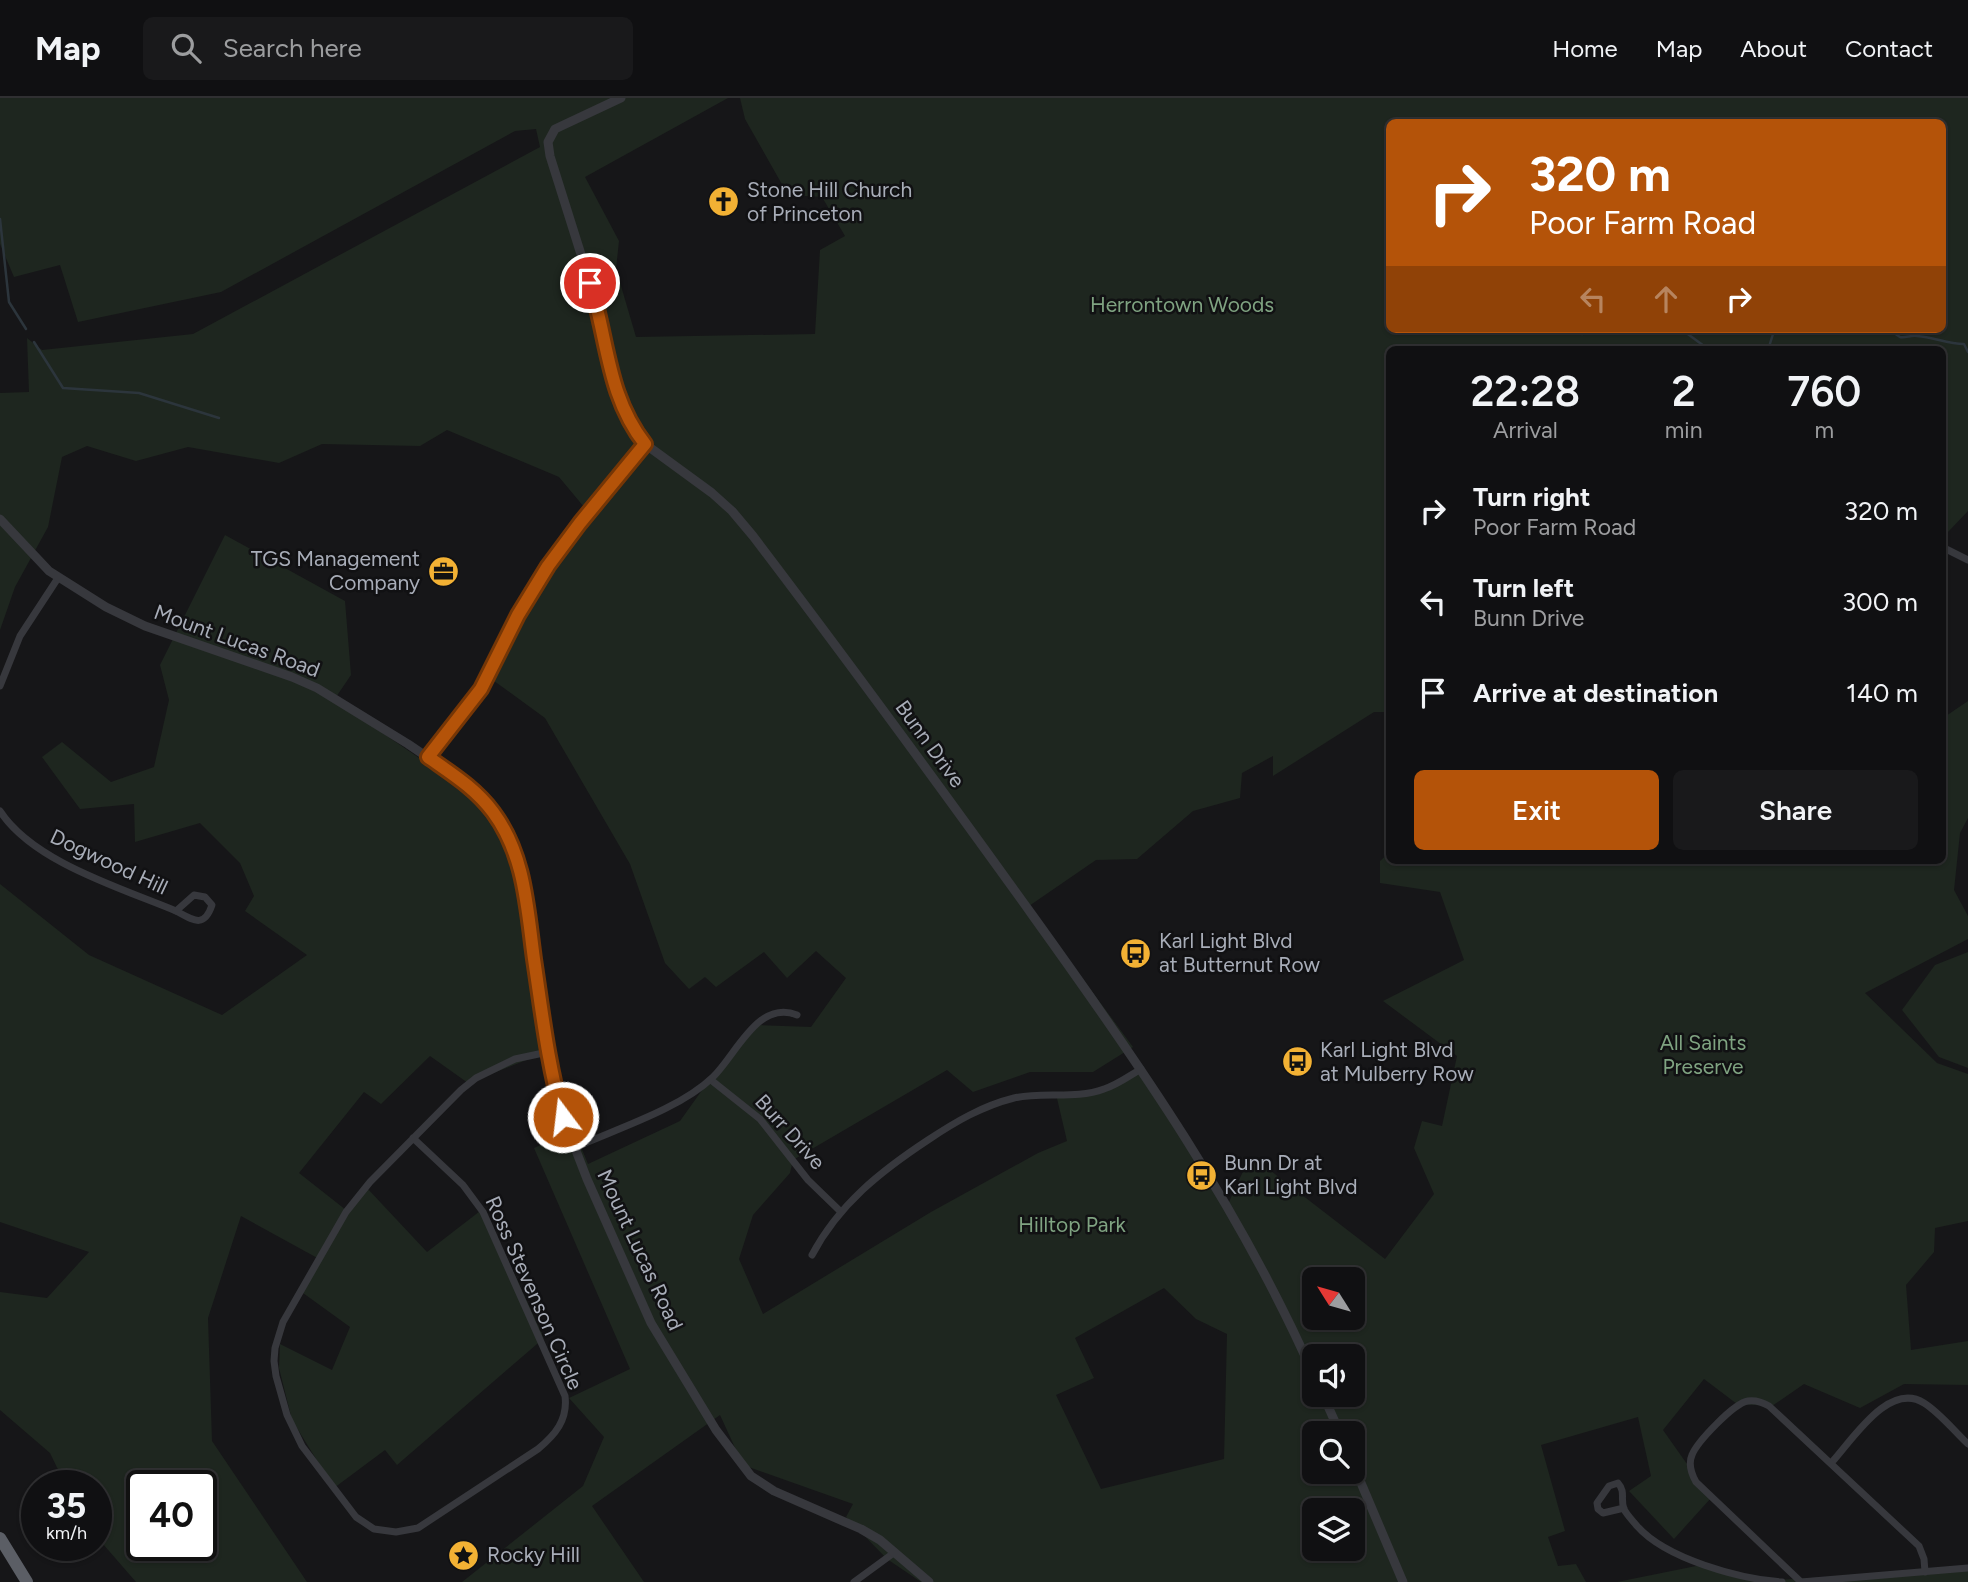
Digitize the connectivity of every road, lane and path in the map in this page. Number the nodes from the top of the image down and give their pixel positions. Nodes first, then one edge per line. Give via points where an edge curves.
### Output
1 (621, 98) edge
2 (645, 444) junction
3 (0, 519) edge
4 (1946, 549) edge
5 (1968, 560) edge
6 (58, 578) junction
7 (0, 685) edge
8 (428, 757) junction
9 (0, 811) edge
10 (176, 911) junction
11 (797, 1016) dead end
12 (548, 1052) junction
13 (1141, 1069) junction
14 (711, 1080) junction
15 (413, 1138) junction
16 (574, 1148) junction
17 (841, 1211) junction
18 (812, 1255) dead end
19 (1302, 1352) edge
20 (1968, 1444) edge
21 (1832, 1462) junction
22 (1361, 1484) edge
23 (1624, 1508) junction
24 (0, 1538) edge
25 (895, 1552) junction
26 (1968, 1568) edge
27 (1925, 1572) junction
28 (27, 1582) edge
29 (854, 1582) edge
30 (929, 1582) edge
31 (1403, 1582) edge
32 (1782, 1582) edge
33 (1799, 1582) edge

1 - 2 street, Bunn Drive via 555,129 549,137 550,156 601,319 615,388 626,416
2 - 8 street via 548,566 481,689
2 - 13 street, Bunn Drive via 712,493 753,536 931,774
3 - 6 street, Mount Lucas Road
4 - 5 street
6 - 7 street via 20,636
6 - 8 street, Mount Lucas Road via 145,626 317,688
8 - 12 street, Mount Lucas Road via 481,798 512,845 523,878
9 - 10 street, Dogwood Hill via 38,849
10 - 10 street, Dogwood Hill via 197,921 209,914 212,905 205,897 194,895
11 - 14 street via 781,1011 767,1015
12 - 15 street, Ross Stevenson Circle via 515,1059 476,1078
12 - 16 street, Mount Lucas Road
13 - 17 street via 1103,1090 1036,1094 976,1111 901,1158
13 - 19 street, Bunn Drive via 1231,1212
14 - 16 street via 676,1103
14 - 17 street, Burr Drive via 760,1119 808,1180
15 - 15 street, Ross Stevenson Circle via 346,1212 283,1322 275,1348 276,1376 302,1446 356,1517 385,1532 418,1528 538,1449 562,1422 566,1405 483,1212 463,1185
16 - 25 street, Mount Lucas Road via 651,1323 742,1466 761,1484 860,1529
17 - 18 street
20 - 21 street via 1922,1402 1897,1398 1882,1406
21 - 27 street via 1919,1546
21 - 33 street via 1769,1406 1754,1401 1734,1407 1695,1448 1690,1461 1696,1482
22 - 31 street
23 - 23 street via 1603,1513 1597,1503 1609,1486 1618,1483
23 - 32 street via 1640,1529 1668,1549 1692,1560
24 - 28 highway
25 - 29 street
25 - 30 street, Mount Lucas Road
26 - 27 street
27 - 33 street

